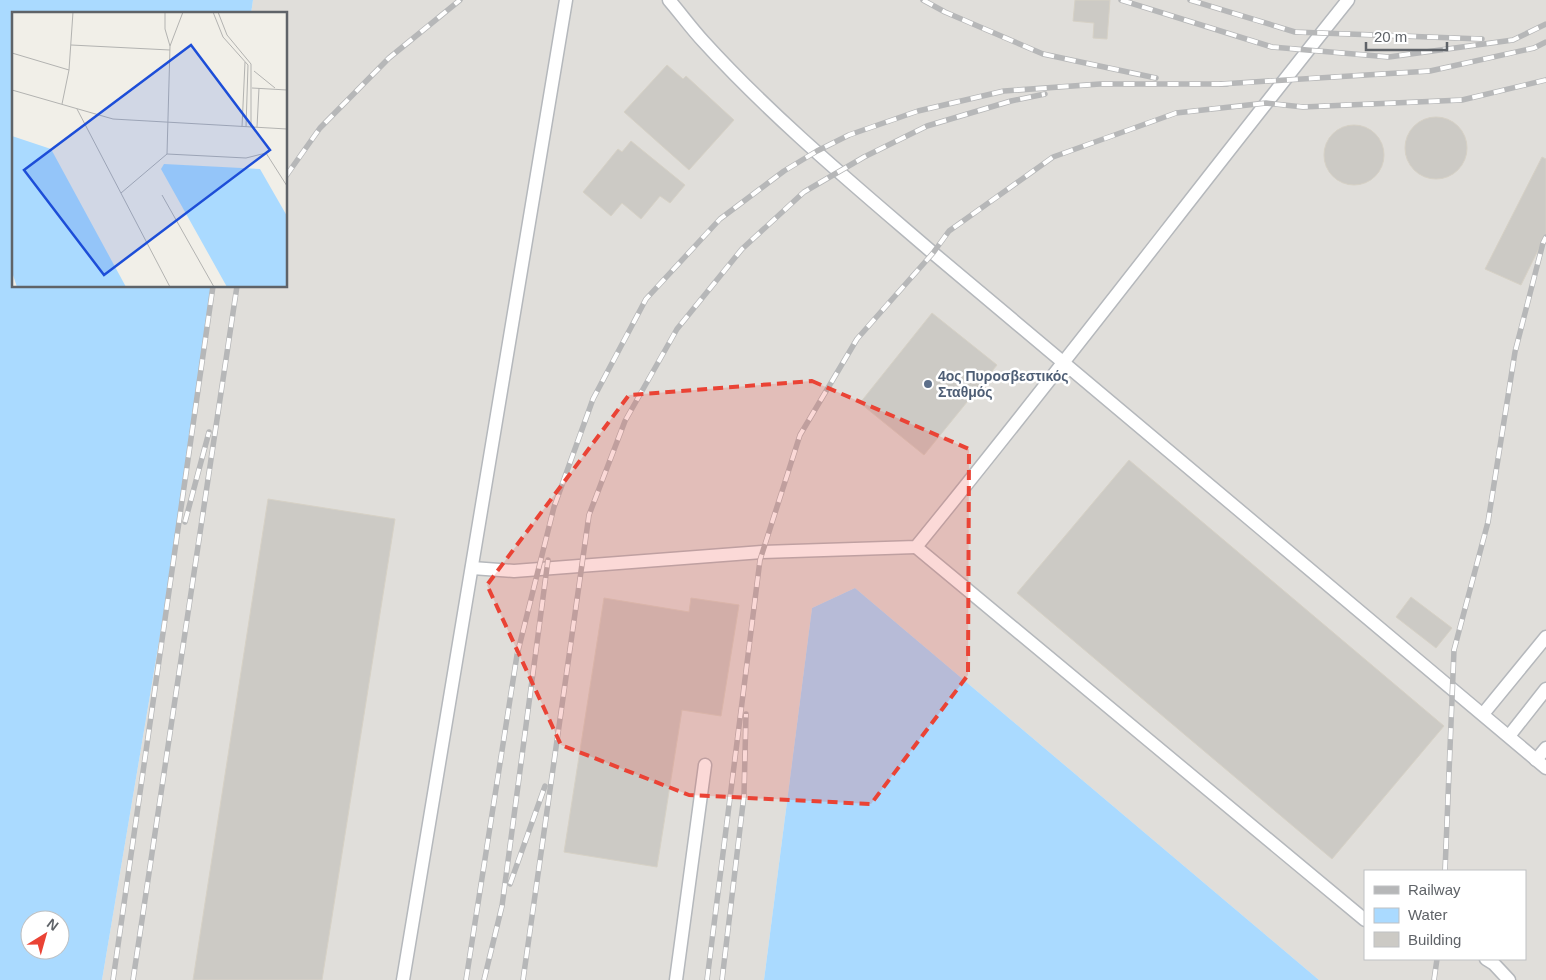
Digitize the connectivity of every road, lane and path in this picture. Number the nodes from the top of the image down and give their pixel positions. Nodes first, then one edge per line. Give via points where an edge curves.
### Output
1 (566, 0) edge
2 (669, 0) edge
3 (1348, 0) edge
4 (1065, 363) junction
5 (916, 547) junction
6 (472, 568) junction
7 (1546, 637) edge
8 (1546, 689) edge
9 (1483, 714) junction
10 (1508, 736) junction
11 (1546, 748) edge
12 (1541, 764) edge
13 (705, 765) dead end
14 (1364, 919) edge
15 (1488, 960) edge
16 (403, 980) edge
17 (676, 980) edge
18 (1509, 980) edge

1 - 6 lane
2 - 4 lane via 703,41 760,99 933,253
3 - 4 lane
4 - 5 lane
4 - 9 lane
5 - 6 lane via 745,553 514,572
5 - 14 lane
6 - 16 lane
7 - 9 lane
8 - 10 lane
9 - 10 lane
10 - 12 lane
11 - 12 lane
13 - 17 lane
15 - 18 lane

